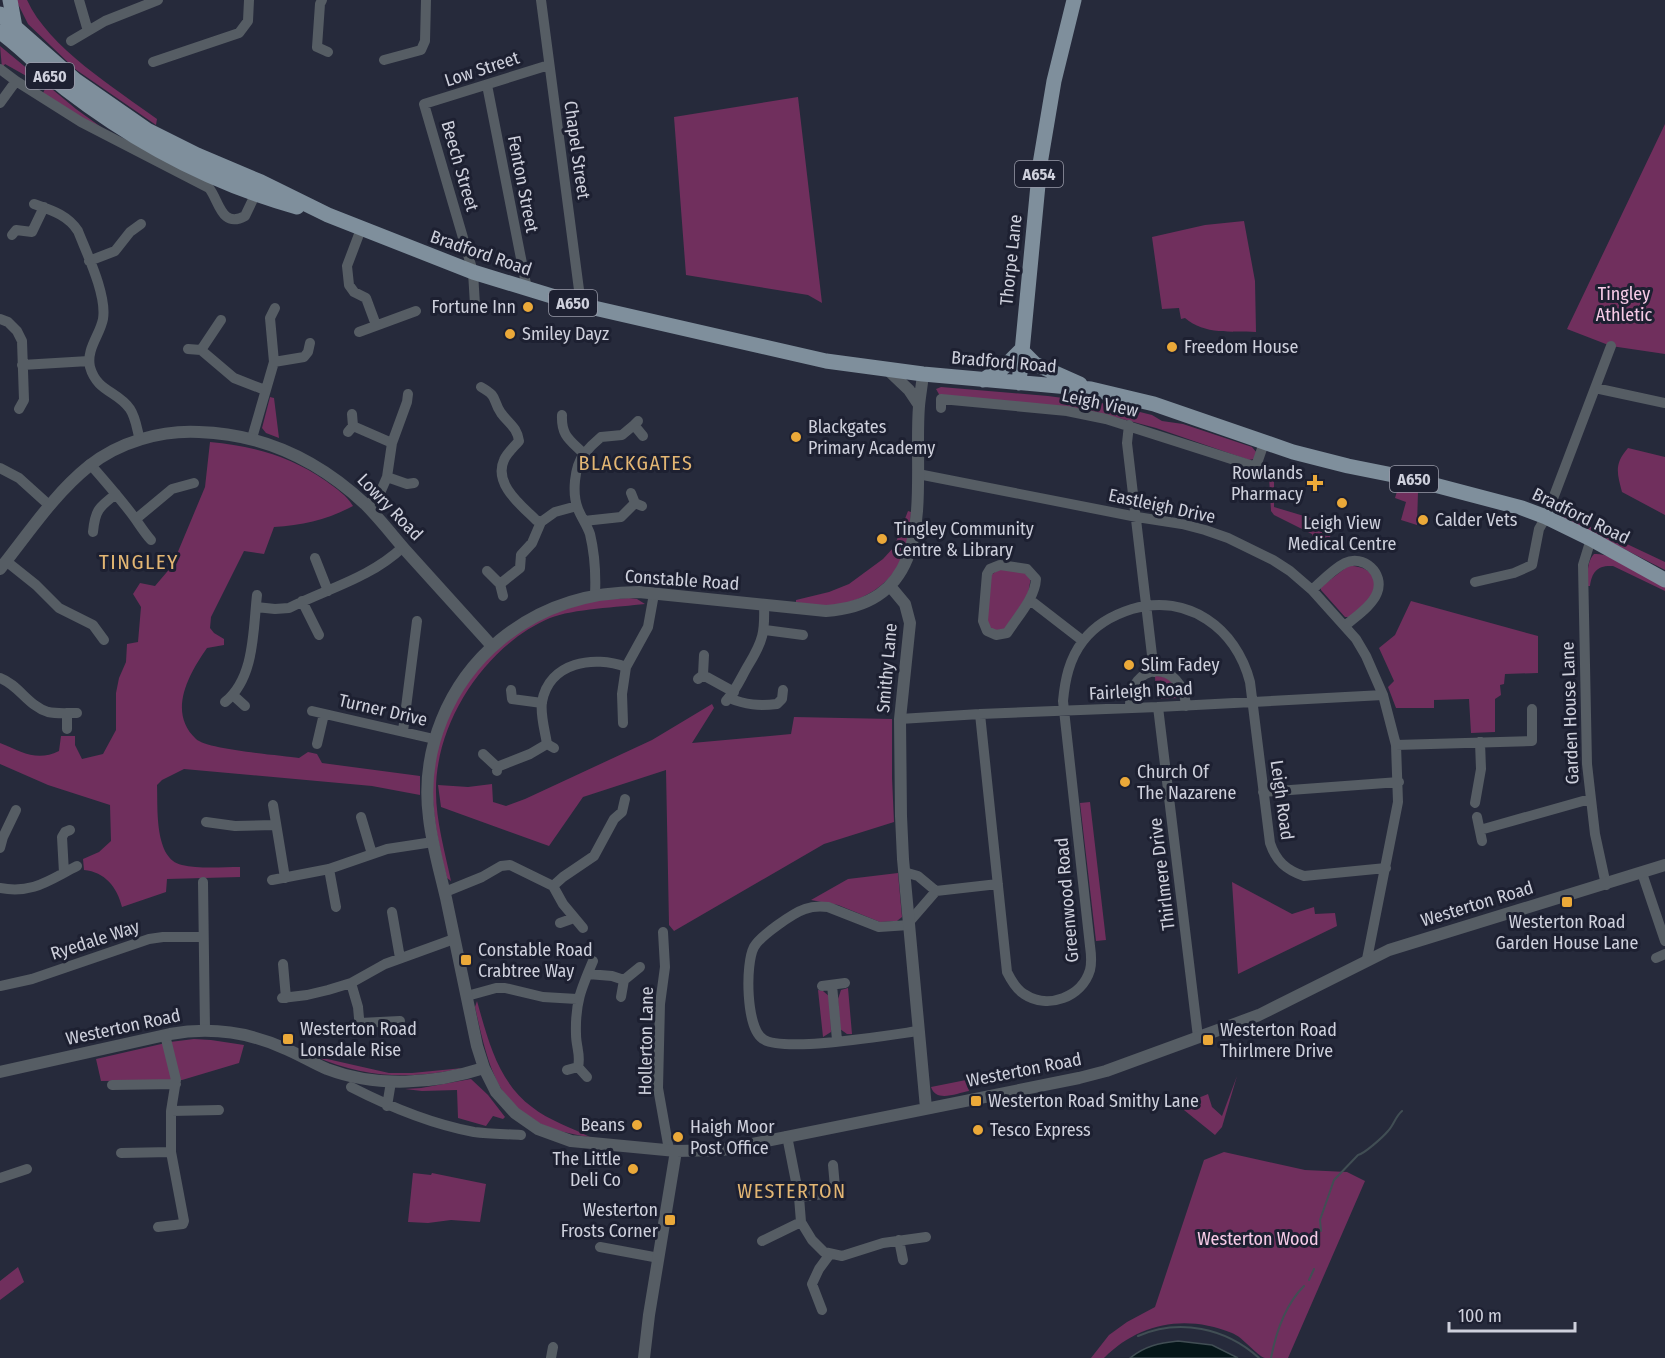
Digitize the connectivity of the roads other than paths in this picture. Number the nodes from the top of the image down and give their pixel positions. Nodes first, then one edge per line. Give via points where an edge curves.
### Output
1 (10, 0) edge
2 (79, 0) edge
3 (158, 0) edge
4 (249, 0) edge
5 (321, 0) edge
6 (426, 0) edge
7 (541, 0) edge
8 (1074, 0) edge
9 (0, 14) edge
10 (15, 27) junction
11 (88, 31) junction
12 (0, 32) edge
13 (71, 41) dead end
14 (328, 51) dead end
15 (384, 60) dead end
16 (159, 63) dead end
17 (549, 65) junction
18 (0, 69) edge
19 (16, 81) junction
20 (487, 85) junction
21 (0, 103) edge
22 (424, 104) joint
23 (258, 188) junction
24 (123, 222) dead end
25 (141, 224) dead end
26 (362, 229) junction
27 (130, 232) junction
28 (12, 235) dead end
29 (89, 261) junction
30 (473, 272) junction
31 (527, 289) junction
32 (581, 305) junction
33 (275, 308) dead end
34 (446, 309) dead end
35 (416, 311) dead end
36 (0, 319) edge
37 (221, 320) dead end
38 (376, 325) junction
39 (359, 332) dead end
40 (310, 343) dead end
41 (1611, 346) dead end
42 (188, 350) dead end
43 (201, 350) junction
44 (1021, 350) junction
45 (89, 361) junction
46 (274, 362) junction
47 (22, 364) junction
48 (888, 370) junction
49 (923, 374) junction
50 (983, 380) junction
51 (1019, 383) junction
52 (481, 387) dead end
53 (1595, 388) junction
54 (1091, 389) junction
55 (265, 390) junction
56 (408, 394) dead end
57 (1665, 403) edge
58 (919, 405) junction
59 (940, 408) dead end
60 (19, 409) dead end
61 (352, 414) dead end
62 (562, 415) dead end
63 (400, 420) junction
64 (412, 424) dead end
65 (1129, 425) junction
66 (643, 436) dead end
67 (252, 438) junction
68 (140, 440) junction
69 (392, 442) junction
70 (1264, 443) junction
71 (584, 454) junction
72 (90, 464) junction
73 (1256, 466) junction
74 (0, 468) edge
75 (1272, 472) dead end
76 (918, 474) junction
77 (387, 477) junction
78 (194, 483) dead end
79 (414, 483) dead end
80 (117, 494) junction
81 (636, 501) dead end
82 (50, 506) junction
83 (367, 506) junction
84 (576, 506) junction
85 (1137, 517) junction
86 (1546, 517) junction
87 (135, 519) junction
88 (584, 521) junction
89 (541, 522) junction
90 (93, 532) dead end
91 (1591, 539) junction
92 (151, 540) dead end
93 (403, 547) junction
94 (315, 558) dead end
95 (3, 565) edge
96 (487, 571) dead end
97 (1665, 580) edge
98 (1475, 582) dead end
99 (500, 584) junction
100 (890, 586) junction
101 (1312, 590) junction
102 (328, 591) junction
103 (654, 594) junction
104 (257, 595) dead end
105 (595, 595) junction
106 (503, 596) dead end
107 (1030, 600) junction
108 (302, 601) junction
109 (764, 605) junction
110 (1147, 605) junction
111 (256, 607) junction
112 (417, 621) dead end
113 (1344, 626) junction
114 (765, 630) junction
115 (319, 635) dead end
116 (803, 635) dead end
117 (1083, 641) junction
118 (91, 643) dead end
119 (492, 646) junction
120 (412, 650) junction
121 (425, 651) dead end
122 (704, 655) dead end
123 (626, 667) junction
124 (1154, 672) junction
125 (0, 678) edge
126 (511, 690) dead end
127 (783, 690) dead end
128 (1383, 695) junction
129 (730, 697) junction
130 (1252, 701) junction
131 (542, 703) junction
132 (245, 706) dead end
133 (1186, 706) junction
134 (1130, 708) junction
135 (1158, 708) junction
136 (1532, 709) dead end
137 (312, 711) dead end
138 (1063, 711) junction
139 (324, 714) junction
140 (980, 714) junction
141 (900, 719) junction
142 (623, 723) dead end
143 (67, 729) dead end
144 (404, 731) junction
145 (434, 739) junction
146 (1480, 742) junction
147 (317, 744) dead end
148 (1396, 745) junction
149 (483, 754) dead end
150 (1399, 782) junction
151 (1263, 792) junction
152 (625, 799) dead end
153 (1590, 799) junction
154 (1474, 803) dead end
155 (273, 806) dead end
156 (361, 817) dead end
157 (1477, 817) dead end
158 (26, 820) dead end
159 (206, 822) dead end
160 (275, 825) junction
161 (70, 830) dead end
162 (433, 842) junction
163 (0, 848) edge
164 (372, 854) junction
165 (1665, 865) edge
166 (77, 866) dead end
167 (329, 868) junction
168 (1386, 868) junction
169 (904, 872) junction
170 (64, 873) junction
171 (1642, 873) junction
172 (285, 878) junction
173 (272, 880) dead end
174 (203, 882) dead end
175 (998, 884) junction
176 (1606, 885) junction
177 (553, 886) junction
178 (0, 888) edge
179 (936, 891) junction
180 (445, 892) junction
181 (336, 907) dead end
182 (392, 912) dead end
183 (574, 918) junction
184 (560, 923) dead end
185 (909, 923) junction
186 (582, 928) dead end
187 (663, 932) dead end
188 (203, 937) junction
189 (454, 939) junction
190 (1665, 940) edge
191 (400, 958) junction
192 (1367, 959) junction
193 (593, 961) dead end
194 (284, 964) dead end
195 (640, 967) dead end
196 (588, 974) junction
197 (624, 980) junction
198 (351, 982) junction
199 (845, 983) dead end
200 (0, 986) edge
201 (467, 996) junction
202 (621, 997) dead end
203 (578, 999) junction
204 (400, 1021) dead end
205 (205, 1030) junction
206 (918, 1031) junction
207 (165, 1035) junction
208 (1198, 1037) junction
209 (837, 1040) junction
210 (484, 1068) junction
211 (0, 1072) edge
212 (586, 1077) dead end
213 (391, 1082) junction
214 (176, 1084) junction
215 (112, 1085) dead end
216 (351, 1087) dead end
217 (387, 1106) junction
218 (926, 1108) junction
219 (219, 1110) dead end
220 (171, 1111) junction
221 (521, 1136) dead end
222 (787, 1136) junction
223 (672, 1150) junction
224 (171, 1152) junction
225 (121, 1153) dead end
226 (833, 1165) dead end
227 (27, 1169) dead end
228 (0, 1178) edge
229 (799, 1197) junction
230 (801, 1222) junction
231 (158, 1227) dead end
232 (926, 1237) dead end
233 (899, 1240) junction
234 (762, 1241) dead end
235 (600, 1247) dead end
236 (830, 1254) junction
237 (659, 1258) junction
238 (903, 1260) dead end
239 (822, 1310) dead end
240 (644, 1358) edge

1 - 10 main road
2 - 11 street
3 - 11 street
4 - 16 street via 248,21 239,33
5 - 14 street via 317,47
6 - 15 street via 425,51
7 - 17 street, Chapel Street
8 - 44 main road, Thorpe Lane / A654 via 1054,81 1040,164
9 - 10 main road, Bradford Road / A650
10 - 23 main road, Bradford Road / A650 via 75,80 147,130
11 - 13 street
12 - 23 main road, Bradford Road / A650 via 67,90 141,141 191,168
17 - 20 street, Low Street
17 - 32 street, Chapel Street
18 - 19 street
19 - 21 street
19 - 23 street via 81,122 209,188 225,216 245,216
20 - 22 street, Low Street
20 - 31 street, Fenton Street
22 - 30 street, Beech Street
23 - 26 main road, Bradford Road / A650
24 - 27 street
25 - 27 street
26 - 30 main road, Bradford Road / A650
26 - 38 street via 347,266 349,285 366,298
27 - 29 street via 115,251
28 - 29 street via 16,230 32,232 39,206 73,223
29 - 45 street via 104,309
30 - 31 main road, Bradford Road / A650
30 - 34 street, Beech Street via 475,304
31 - 32 main road, Bradford Road / A650
32 - 48 main road, Bradford Road / A650 via 826,361
33 - 46 street via 270,318
35 - 38 street
36 - 47 street via 17,330 22,342
37 - 43 street
38 - 39 street
40 - 46 street via 304,357
41 - 53 street
42 - 43 street
43 - 55 street via 234,378
44 - 50 main road
44 - 51 main road, Thorpe Lane / A654
44 - 54 main road via 1035,364
45 - 47 street
45 - 68 street via 101,387 129,409
46 - 55 street
47 - 60 street via 24,400
48 - 49 main road, Bradford Road / A650
48 - 58 street
49 - 50 main road, Bradford Road / A650
49 - 58 street
50 - 51 main road, Bradford Road / A650
51 - 54 main road, Bradford Road / A650
52 - 89 street via 495,398 500,412 518,433 519,441 503,462 504,495
53 - 57 street
53 - 86 street
54 - 70 main road, Bradford Road / A650 via 1154,404
55 - 67 street
56 - 63 street
58 - 76 street
59 - 65 street, Leigh View via 941,399 1012,405 1067,411
61 - 69 street via 350,429
62 - 71 street via 561,428
63 - 64 street
63 - 69 street
65 - 73 street, Leigh View
65 - 85 street via 1127,443
66 - 71 street via 636,423 622,435 601,437
67 - 68 street, Lowry Road via 186,431
67 - 83 street, Lowry Road via 314,464
68 - 72 street, Lowry Road
69 - 77 street
70 - 73 street
70 - 86 main road, Bradford Road / A650 via 1492,499
71 - 84 street via 577,474
72 - 80 street
72 - 82 street, Lowry Road
73 - 75 street, Leigh View
74 - 82 street via 19,478
76 - 85 street, Eastleigh Drive
76 - 100 street via 911,550
77 - 79 street
77 - 83 street via 380,493
78 - 87 street via 172,489
80 - 87 street
80 - 90 street via 99,507
81 - 88 street via 621,517
82 - 95 street, Lowry Road
83 - 93 street, Lowry Road
84 - 88 street
84 - 89 street via 555,512
85 - 101 street, Eastleigh Drive via 1182,524 1228,538 1273,560
85 - 110 street
86 - 91 main road, Bradford Road / A650
86 - 98 street via 1539,529 1532,565
87 - 92 street
88 - 105 street via 593,547
89 - 99 street via 532,543 521,555 520,568
91 - 97 main road, Bradford Road / A650
91 - 153 street, Garden House Lane via 1583,565
93 - 102 street via 369,574
93 - 119 street, Lowry Road
94 - 102 street
95 - 118 street via 36,585 59,608 86,621 102,637
96 - 99 street
99 - 106 street
100 - 109 street, Constable Road via 855,607 841,610
100 - 141 street, Smithy Lane via 905,604 909,623
101 - 113 street, Eastleigh Drive
101 - 113 street via 1344,564 1359,561 1372,567 1378,580 1376,595
102 - 108 street
103 - 105 street, Constable Road
103 - 109 street, Constable Road
103 - 123 street via 648,627
104 - 111 street
105 - 119 street, Constable Road via 545,610
107 - 107 street via 1036,579 1032,573 1021,567 994,566 986,580 983,621 987,631 996,635 1007,633
107 - 117 street
108 - 111 street via 289,608
108 - 115 street
109 - 114 street
110 - 117 street via 1106,620
110 - 124 street
110 - 130 street, Leigh Road via 1186,609 1203,616 1229,638 1245,665
111 - 132 street via 247,670 230,699
112 - 120 street
113 - 128 street, Eastleigh Drive via 1366,656
114 - 116 street
114 - 129 street via 756,656
117 - 138 street, Greenwood Road via 1068,670
119 - 145 street, Constable Road via 457,688
120 - 121 street
120 - 144 street
122 - 129 street via 700,677
123 - 131 street via 605,661 582,662 567,668 555,677
123 - 142 street
124 - 133 street via 1169,674 1180,683
124 - 134 street via 1139,678 1132,688
125 - 143 street via 38,708 72,713
126 - 131 street via 512,699
127 - 129 street via 777,704 754,706
128 - 130 street, Fairleigh Road
128 - 148 street, Eastleigh Drive
130 - 133 street, Fairleigh Road
130 - 151 street, Leigh Road
131 - 149 street via 550,746 497,769
133 - 135 street, Fairleigh Road
134 - 135 street, Fairleigh Road
134 - 138 street, Fairleigh Road
135 - 208 street, Thirlmere Drive
136 - 146 street via 1532,741
137 - 139 street, Turner Drive
138 - 140 street, Fairleigh Road
138 - 175 street, Greenwood Road via 1091,955 1090,969 1075,992 1063,999 1036,1000 1013,984 1007,972
139 - 144 street, Turner Drive
139 - 147 street, Turner Drive
140 - 141 street, Fairleigh Road
140 - 175 street, Greenwood Road
141 - 169 street, Smithy Lane
144 - 145 street, Turner Drive
145 - 162 street, Constable Road via 427,802
146 - 148 street
146 - 154 street via 1481,769
148 - 150 street, Eastleigh Drive
150 - 151 street
150 - 168 street, Eastleigh Drive
151 - 168 street, Leigh Road via 1274,855 1292,872 1317,876
152 - 177 street via 624,816 614,819 594,856
153 - 157 street via 1481,836
153 - 176 street, Garden House Lane
155 - 160 street
156 - 164 street
158 - 163 street via 15,814
159 - 160 street
160 - 172 street
161 - 170 street via 63,837
162 - 164 street via 401,845
162 - 180 street, Constable Road
164 - 167 street
165 - 171 street, Westerton Road
166 - 170 street
167 - 172 street
167 - 181 street
168 - 192 street, Eastleigh Drive
169 - 179 street via 918,876
169 - 185 street, Smithy Lane
170 - 178 street via 31,888
171 - 176 street, Westerton Road
171 - 190 street
172 - 173 street
174 - 188 street
175 - 179 street
176 - 192 street, Westerton Road via 1407,943
177 - 180 street via 510,865
177 - 183 street
179 - 185 street
180 - 189 street, Constable Road
182 - 191 street
183 - 184 street
183 - 186 street
185 - 206 street, Smithy Lane
185 - 209 street via 879,927 828,907 811,907 799,911 752,950 748,967 751,1016 763,1040 780,1044
187 - 223 street, Hollerton Lane via 665,967 658,1088
188 - 200 street, Ryedale Way via 149,939
188 - 205 street
189 - 191 street
189 - 201 street, Constable Road
191 - 198 street
192 - 208 street, Westerton Road via 1259,1015
193 - 196 street
194 - 198 street via 284,998 308,996
195 - 197 street
196 - 197 street
196 - 203 street
197 - 202 street
198 - 204 street via 360,1026
199 - 209 street via 827,985
201 - 203 street via 506,988 543,997
201 - 210 street, Constable Road
203 - 212 street via 576,1039 580,1057 573,1069
205 - 207 street, Westerton Road
205 - 213 street, Westerton Road via 241,1034 286,1049 327,1069
206 - 209 street
206 - 218 street, Smithy Lane
207 - 211 street, Westerton Road
207 - 214 street
208 - 218 street, Westerton Road via 1106,1071
210 - 213 street, Westerton Road via 456,1076
210 - 223 street, Westerton Road via 496,1092 538,1130 571,1141
213 - 217 street
214 - 215 street
214 - 220 street
216 - 217 street
217 - 221 street via 446,1126
218 - 222 street, Westerton Road
219 - 220 street
220 - 224 street
222 - 223 street, Westerton Road via 722,1150
222 - 229 street
223 - 237 street
224 - 225 street
224 - 231 street via 184,1221
226 - 229 street via 833,1193
227 - 228 street
229 - 230 street
230 - 234 street
230 - 236 street via 820,1249
232 - 233 street
233 - 236 street via 842,1256
233 - 238 street
235 - 237 street
236 - 239 street via 812,1284
237 - 240 street

